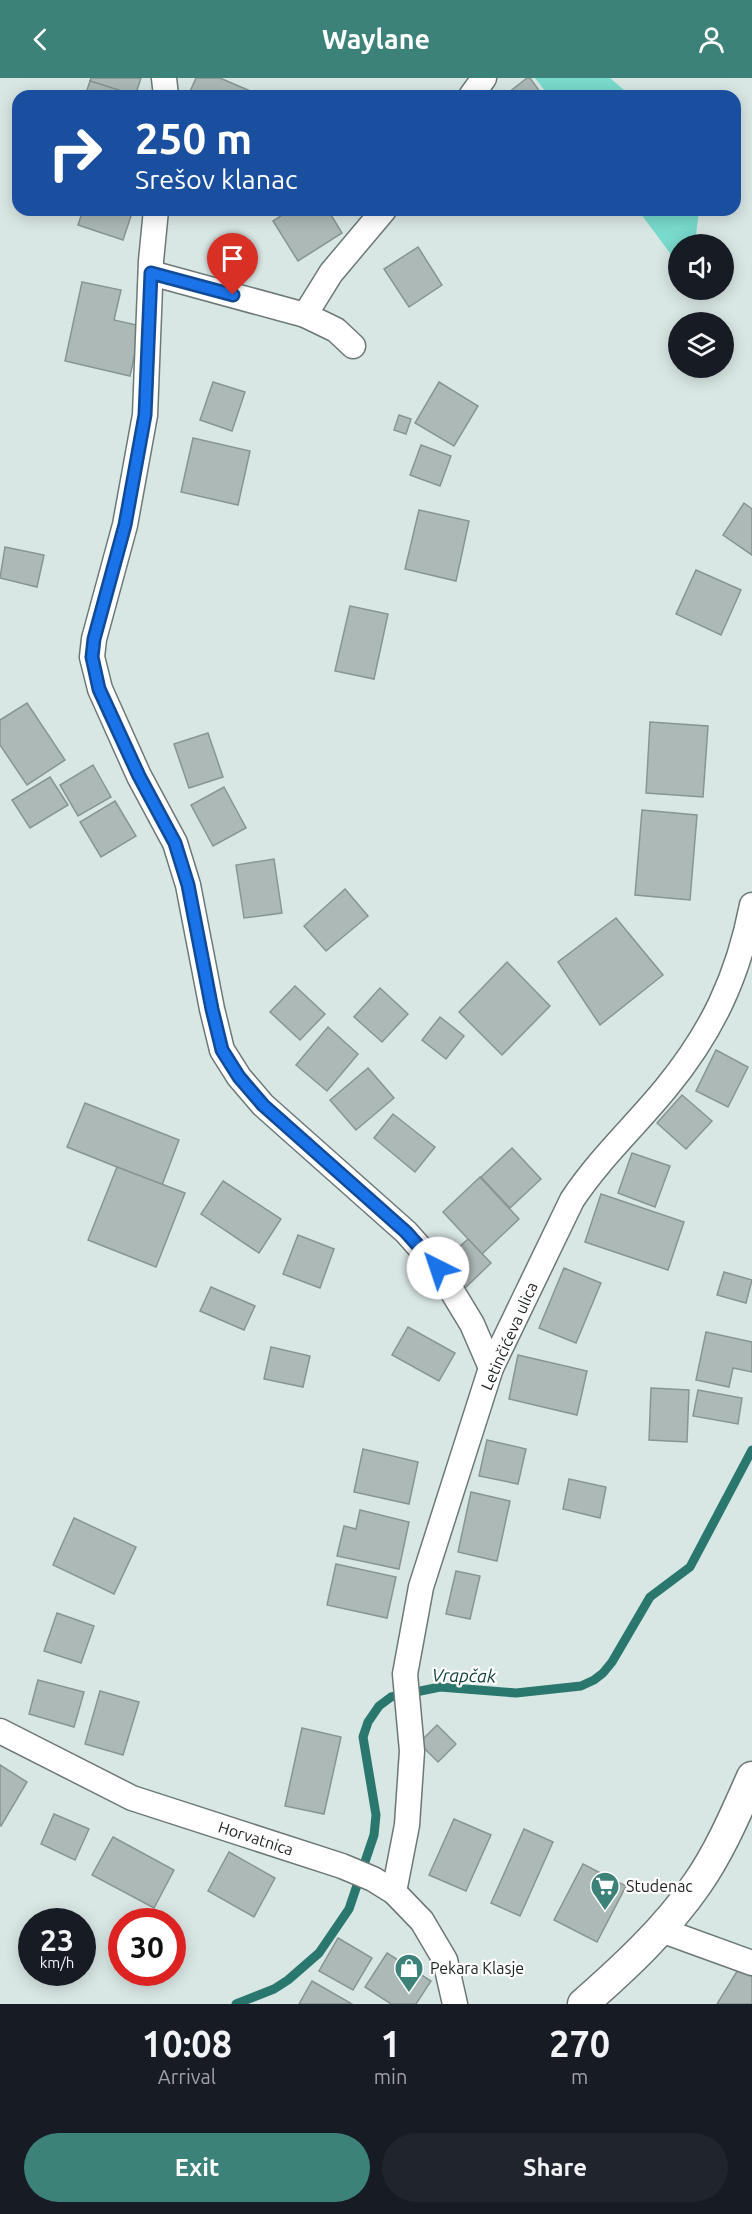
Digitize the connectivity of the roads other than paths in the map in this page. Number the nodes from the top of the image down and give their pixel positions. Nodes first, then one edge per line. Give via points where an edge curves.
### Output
1 (156, 216) edge
2 (379, 216) edge
3 (151, 273) junction
4 (305, 315) junction
5 (353, 346) dead end
6 (752, 905) edge
7 (491, 1368) junction
8 (0, 1731) edge
9 (752, 1777) edge
10 (394, 1892) junction
11 (661, 1930) junction
12 (752, 1963) edge
13 (455, 2004) edge
14 (583, 2004) edge

1 - 3 street
2 - 4 street via 332,273
3 - 4 street
3 - 7 street via 145,415 125,525 94,639 92,657 99,689 175,843 188,885 222,1050 263,1105 406,1232 438,1268 472,1324
4 - 5 street via 336,330
6 - 7 street, Letinčićeva ulica via 733,977 711,1025 666,1089 572,1200
7 - 10 street, Letinčićeva ulica via 421,1587 405,1674 412,1750 407,1825
8 - 10 street, Horvatnica via 132,1798 342,1866
9 - 11 street via 729,1830 698,1883
10 - 13 street, Horvatnica via 422,1921 445,1960
11 - 12 street
11 - 14 street

